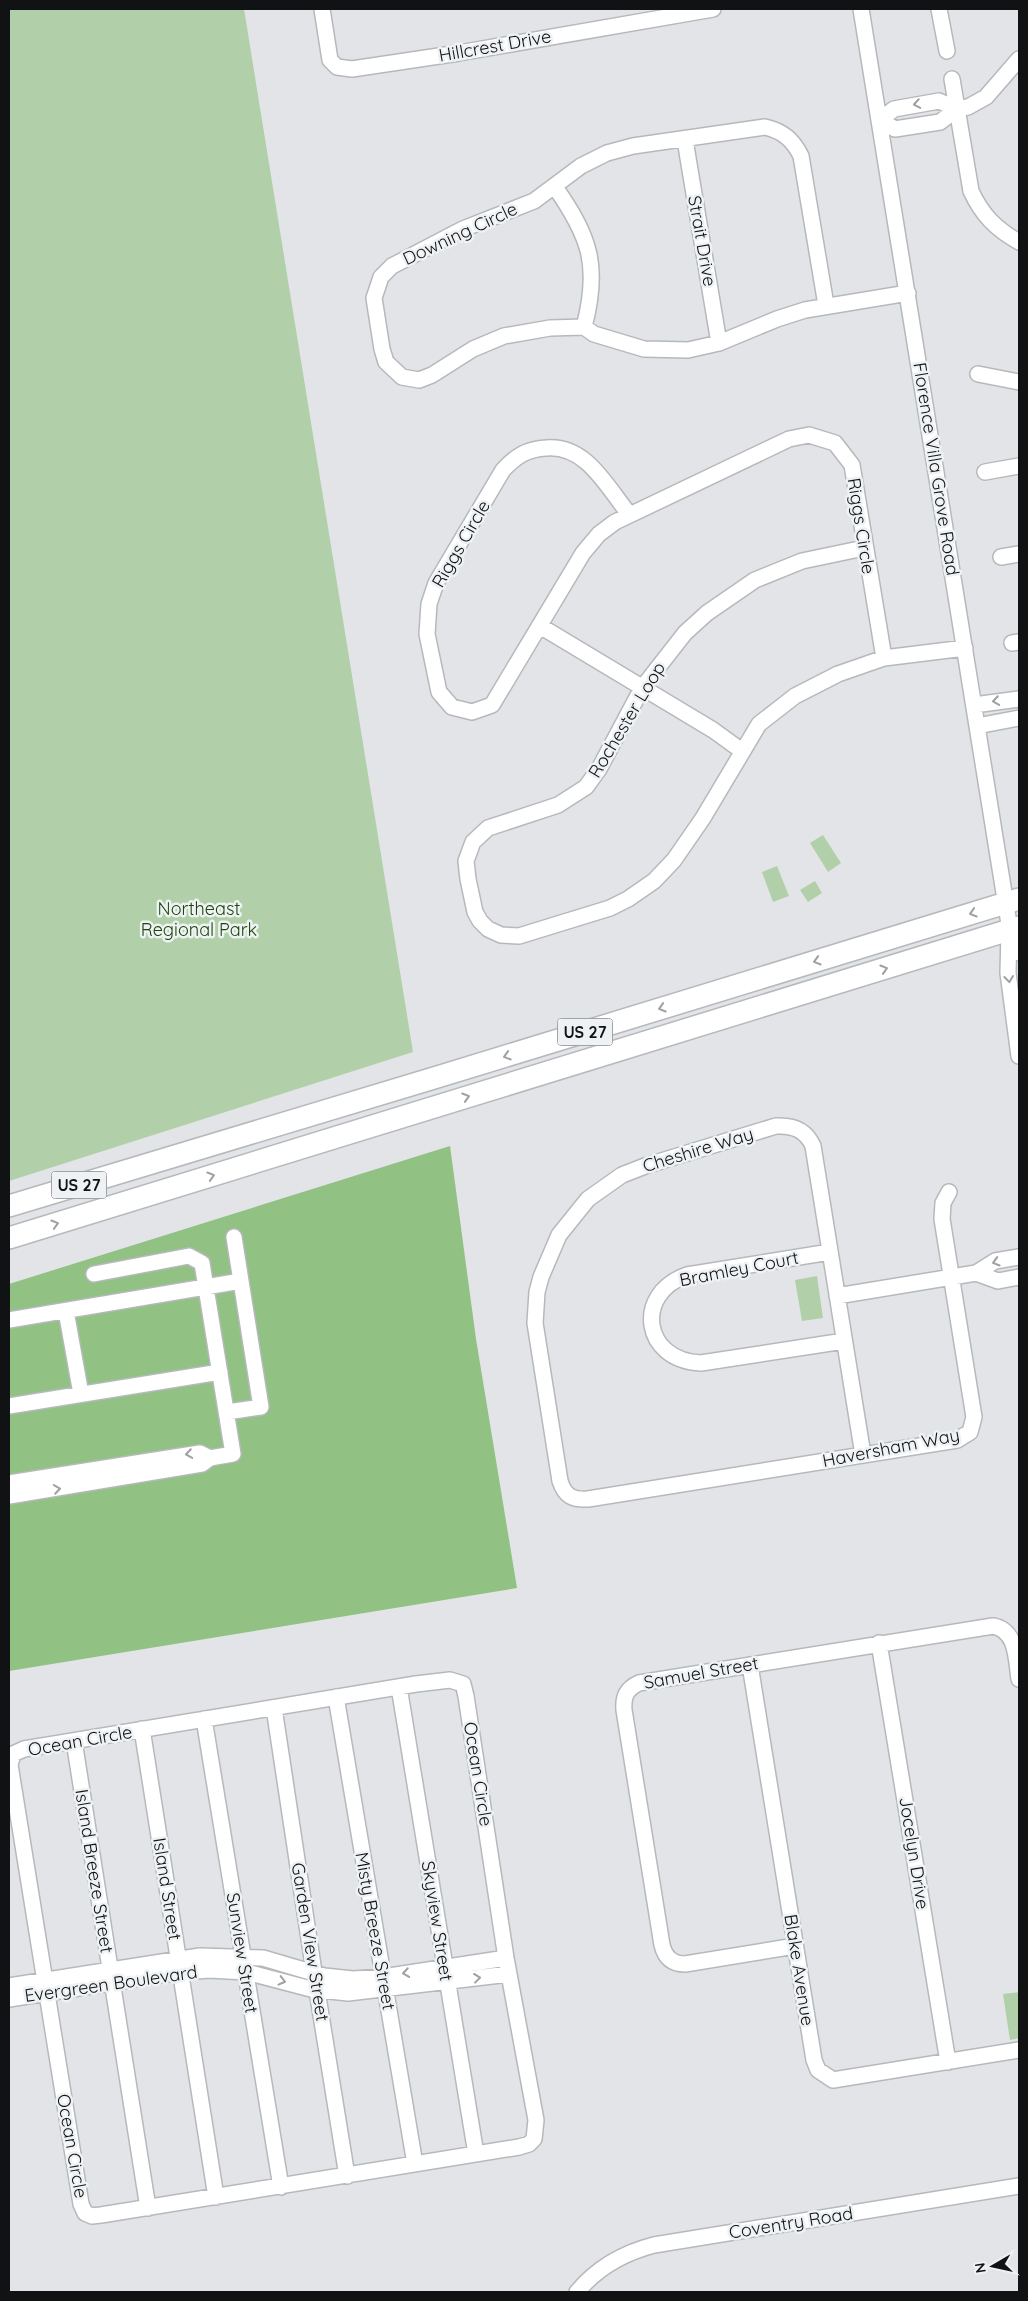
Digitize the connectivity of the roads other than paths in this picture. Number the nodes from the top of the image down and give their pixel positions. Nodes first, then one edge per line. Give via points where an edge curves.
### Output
1 (322, 9) edge
2 (713, 9) edge
3 (861, 9) edge
4 (939, 9) edge
5 (656, 13) edge
6 (947, 51) dead end
7 (1019, 59) edge
8 (952, 79) dead end
9 (957, 109) junction
10 (880, 120) junction
11 (685, 140) junction
12 (555, 187) junction
13 (1019, 242) edge
14 (908, 293) junction
15 (826, 305) junction
16 (584, 327) junction
17 (719, 343) junction
18 (978, 374) dead end
19 (1019, 382) edge
20 (1019, 466) edge
21 (985, 472) dead end
22 (628, 514) junction
23 (864, 548) junction
24 (1019, 554) edge
25 (1001, 557) dead end
26 (540, 626) junction
27 (965, 648) junction
28 (884, 658) junction
29 (642, 688) junction
30 (1019, 699) edge
31 (974, 705) junction
32 (1019, 718) edge
33 (977, 726) junction
34 (742, 750) junction
35 (1012, 901) edge
36 (1014, 929) edge
37 (1019, 953) edge
38 (1019, 1056) edge
39 (455, 1072) junction
40 (282, 1154) junction
41 (80, 1184) junction
42 (949, 1192) dead end
43 (9, 1206) edge
44 (9, 1216) edge
45 (234, 1237) dead end
46 (9, 1238) edge
47 (830, 1252) junction
48 (1019, 1257) edge
49 (976, 1273) junction
50 (94, 1274) dead end
51 (952, 1277) junction
52 (1019, 1277) edge
53 (241, 1282) junction
54 (206, 1288) junction
55 (837, 1296) junction
56 (66, 1311) junction
57 (9, 1320) edge
58 (844, 1341) junction
59 (220, 1372) junction
60 (81, 1394) junction
61 (9, 1406) edge
62 (227, 1412) junction
63 (863, 1455) junction
64 (132, 1470) junction
65 (9, 1482) edge
66 (9, 1496) edge
67 (570, 1497) joint
68 (879, 1644) junction
69 (750, 1664) junction
70 (1019, 1679) edge
71 (399, 1687) junction
72 (336, 1697) junction
73 (274, 1708) junction
74 (204, 1719) junction
75 (142, 1730) junction
76 (74, 1741) junction
77 (795, 1946) junction
78 (242, 1957) junction
79 (506, 1958) junction
80 (179, 1966) junction
81 (246, 1972) junction
82 (314, 1972) junction
83 (445, 1974) junction
84 (509, 1974) junction
85 (110, 1976) junction
86 (384, 1983) junction
87 (9, 1986) edge
88 (46, 1986) junction
89 (317, 1990) junction
90 (9, 1999) edge
91 (1019, 2050) edge
92 (948, 2062) junction
93 (476, 2154) junction
94 (416, 2164) junction
95 (348, 2176) junction
96 (281, 2186) junction
97 (1019, 2186) edge
98 (216, 2197) junction
99 (148, 2208) junction
100 (577, 2292) edge

1 - 5 street, Hillcrest Drive via 330,60 337,67 352,69 459,53
2 - 5 street, Hillcrest Drive
3 - 10 street, Florence Villa Grove Road
4 - 6 street
7 - 9 street via 986,97
8 - 9 street
9 -> 10 street via 939,101 894,109
9 - 10 street via 940,122 894,129
9 - 13 street via 974,197 990,221
10 - 14 street, Florence Villa Grove Road
11 - 12 street, Downing Circle via 633,146 607,153 581,166
11 - 15 street, Downing Circle via 765,127 784,134 796,146 803,160
11 - 17 street, Strait Drive
12 - 16 street via 575,216 590,255 592,290
12 - 16 street, Downing Circle via 534,201 463,229 387,270 378,283 374,298 382,349 386,362 396,374 420,380 473,348 504,336
14 - 15 street, Downing Circle
14 - 27 street, Florence Villa Grove Road
15 - 17 street, Downing Circle via 777,319
16 - 17 street, Downing Circle via 594,334 652,350 688,350
18 - 19 street
20 - 21 street
22 - 23 street, Riggs Circle via 789,439 810,435 835,443 852,465
22 - 26 street, Riggs Circle via 590,544
22 - 26 street, Riggs Circle via 588,462 557,446 531,449 516,457 503,470 436,583 429,604 427,634 439,692 452,708 472,712 492,705
23 - 28 street, Riggs Circle
23 - 29 street, Rochester Loop via 802,561 755,580 706,613 685,633
24 - 25 street
26 - 29 street
27 - 28 street, Rochester Loop
27 - 31 street, Florence Villa Grove Road
28 - 34 street, Rochester Loop via 838,674 795,696 759,724
29 - 34 street
29 - 34 street, Rochester Loop via 586,787 558,805 488,828 473,842 468,852 468,879 475,912 492,932 518,936 610,908 644,889 681,851
30 -> 31 street
31 - 33 street, Florence Villa Grove Road
32 - 33 street
33 - 35 street, Florence Villa Grove Road
35 - 36 street, Florence Villa Grove Road
35 -> 39 highway, US 27
36 - 37 street
36 -> 38 street via 1008,973
40 -> 36 highway, US 27
39 - 40 highway via 453,1082 439,1092 371,1119 307,1139
39 - 41 highway, US 27
46 -> 40 highway, US 27
41 - 43 highway, US 27
41 - 44 highway via 62,1200
42 - 51 street, Haversham Way via 943,1203 942,1219
45 - 53 street
47 - 55 street, Cheshire Way
47 - 58 street, Bramley Court via 678,1278 661,1291 656,1300 653,1330 662,1348 679,1360 690,1363
47 - 67 street, Cheshire Way via 813,1146 804,1133 791,1126 776,1126 645,1166 610,1182 588,1199 551,1249 541,1277 536,1308 536,1337 560,1481
48 -> 49 street via 996,1261
49 - 51 street
49 - 52 street via 998,1280
50 - 54 street via 189,1256 202,1263
51 - 55 street
51 - 63 street, Haversham Way via 974,1417 970,1432 957,1440
53 - 54 street
53 - 62 street via 261,1407
54 - 56 street
54 - 59 street
55 - 58 street, Cheshire Way
56 - 57 street
56 - 60 street
58 - 63 street, Cheshire Way
59 - 60 street
59 - 62 street
60 - 61 street
62 - 64 street via 233,1454 210,1458 202,1464
63 - 67 street, Haversham Way via 588,1499
64 - 65 street
66 -> 64 street
68 - 69 street, Samuel Street
68 - 70 street, Samuel Street via 986,1626 998,1627 1012,1640
68 - 92 street, Jocelyn Drive
69 - 77 street, Blake Avenue
69 - 77 street, Samuel Street via 632,1686 623,1701 627,1730 662,1945 667,1957 685,1964
71 - 72 street, Ocean Circle
71 - 79 street, Ocean Circle via 450,1680 463,1684
71 - 83 street, Skyview Street
72 - 73 street, Ocean Circle
72 - 86 street, Misty Breeze Street
73 - 74 street, Ocean Circle
73 - 82 street, Garden View Street
74 - 75 street, Ocean Circle
74 - 78 street, Sunview Street
75 - 76 street, Ocean Circle
75 - 80 street, Island Street
76 - 85 street, Island Breeze Street
76 - 88 street, Ocean Circle via 24,1749 14,1754 10,1765
77 - 92 street, Blake Avenue via 814,2060 825,2077 833,2080
78 - 80 street, Evergreen Boulevard via 200,1956
78 - 81 street, Sunview Street
78 - 82 street, Evergreen Boulevard via 262,1958
79 - 83 street, Evergreen Boulevard
79 - 84 street, Ocean Circle
80 - 81 street, Evergreen Boulevard
80 - 85 street, Evergreen Boulevard
80 - 98 street, Island Street
81 -> 89 street, Evergreen Boulevard
81 - 96 street, Sunview Street
82 - 86 street, Evergreen Boulevard
82 - 89 street, Garden View Street
83 -> 84 street, Evergreen Boulevard
83 - 86 street, Evergreen Boulevard
83 - 93 street, Skyview Street
84 - 93 street, Ocean Circle via 536,2131 529,2144
85 - 88 street, Evergreen Boulevard
85 - 99 street, Island Breeze Street
86 - 89 street, Evergreen Boulevard via 348,1993
86 - 94 street, Misty Breeze Street
87 - 88 street, Evergreen Boulevard
88 - 90 street, Evergreen Boulevard
88 - 99 street, Ocean Circle via 85,2213 92,2216
89 - 95 street, Garden View Street
91 - 92 street, Blake Avenue
93 - 94 street, Ocean Circle
94 - 95 street, Ocean Circle
95 - 96 street, Ocean Circle
96 - 98 street, Ocean Circle
97 - 100 street, Coventry Road via 654,2245 615,2260 598,2271
98 - 99 street, Ocean Circle

